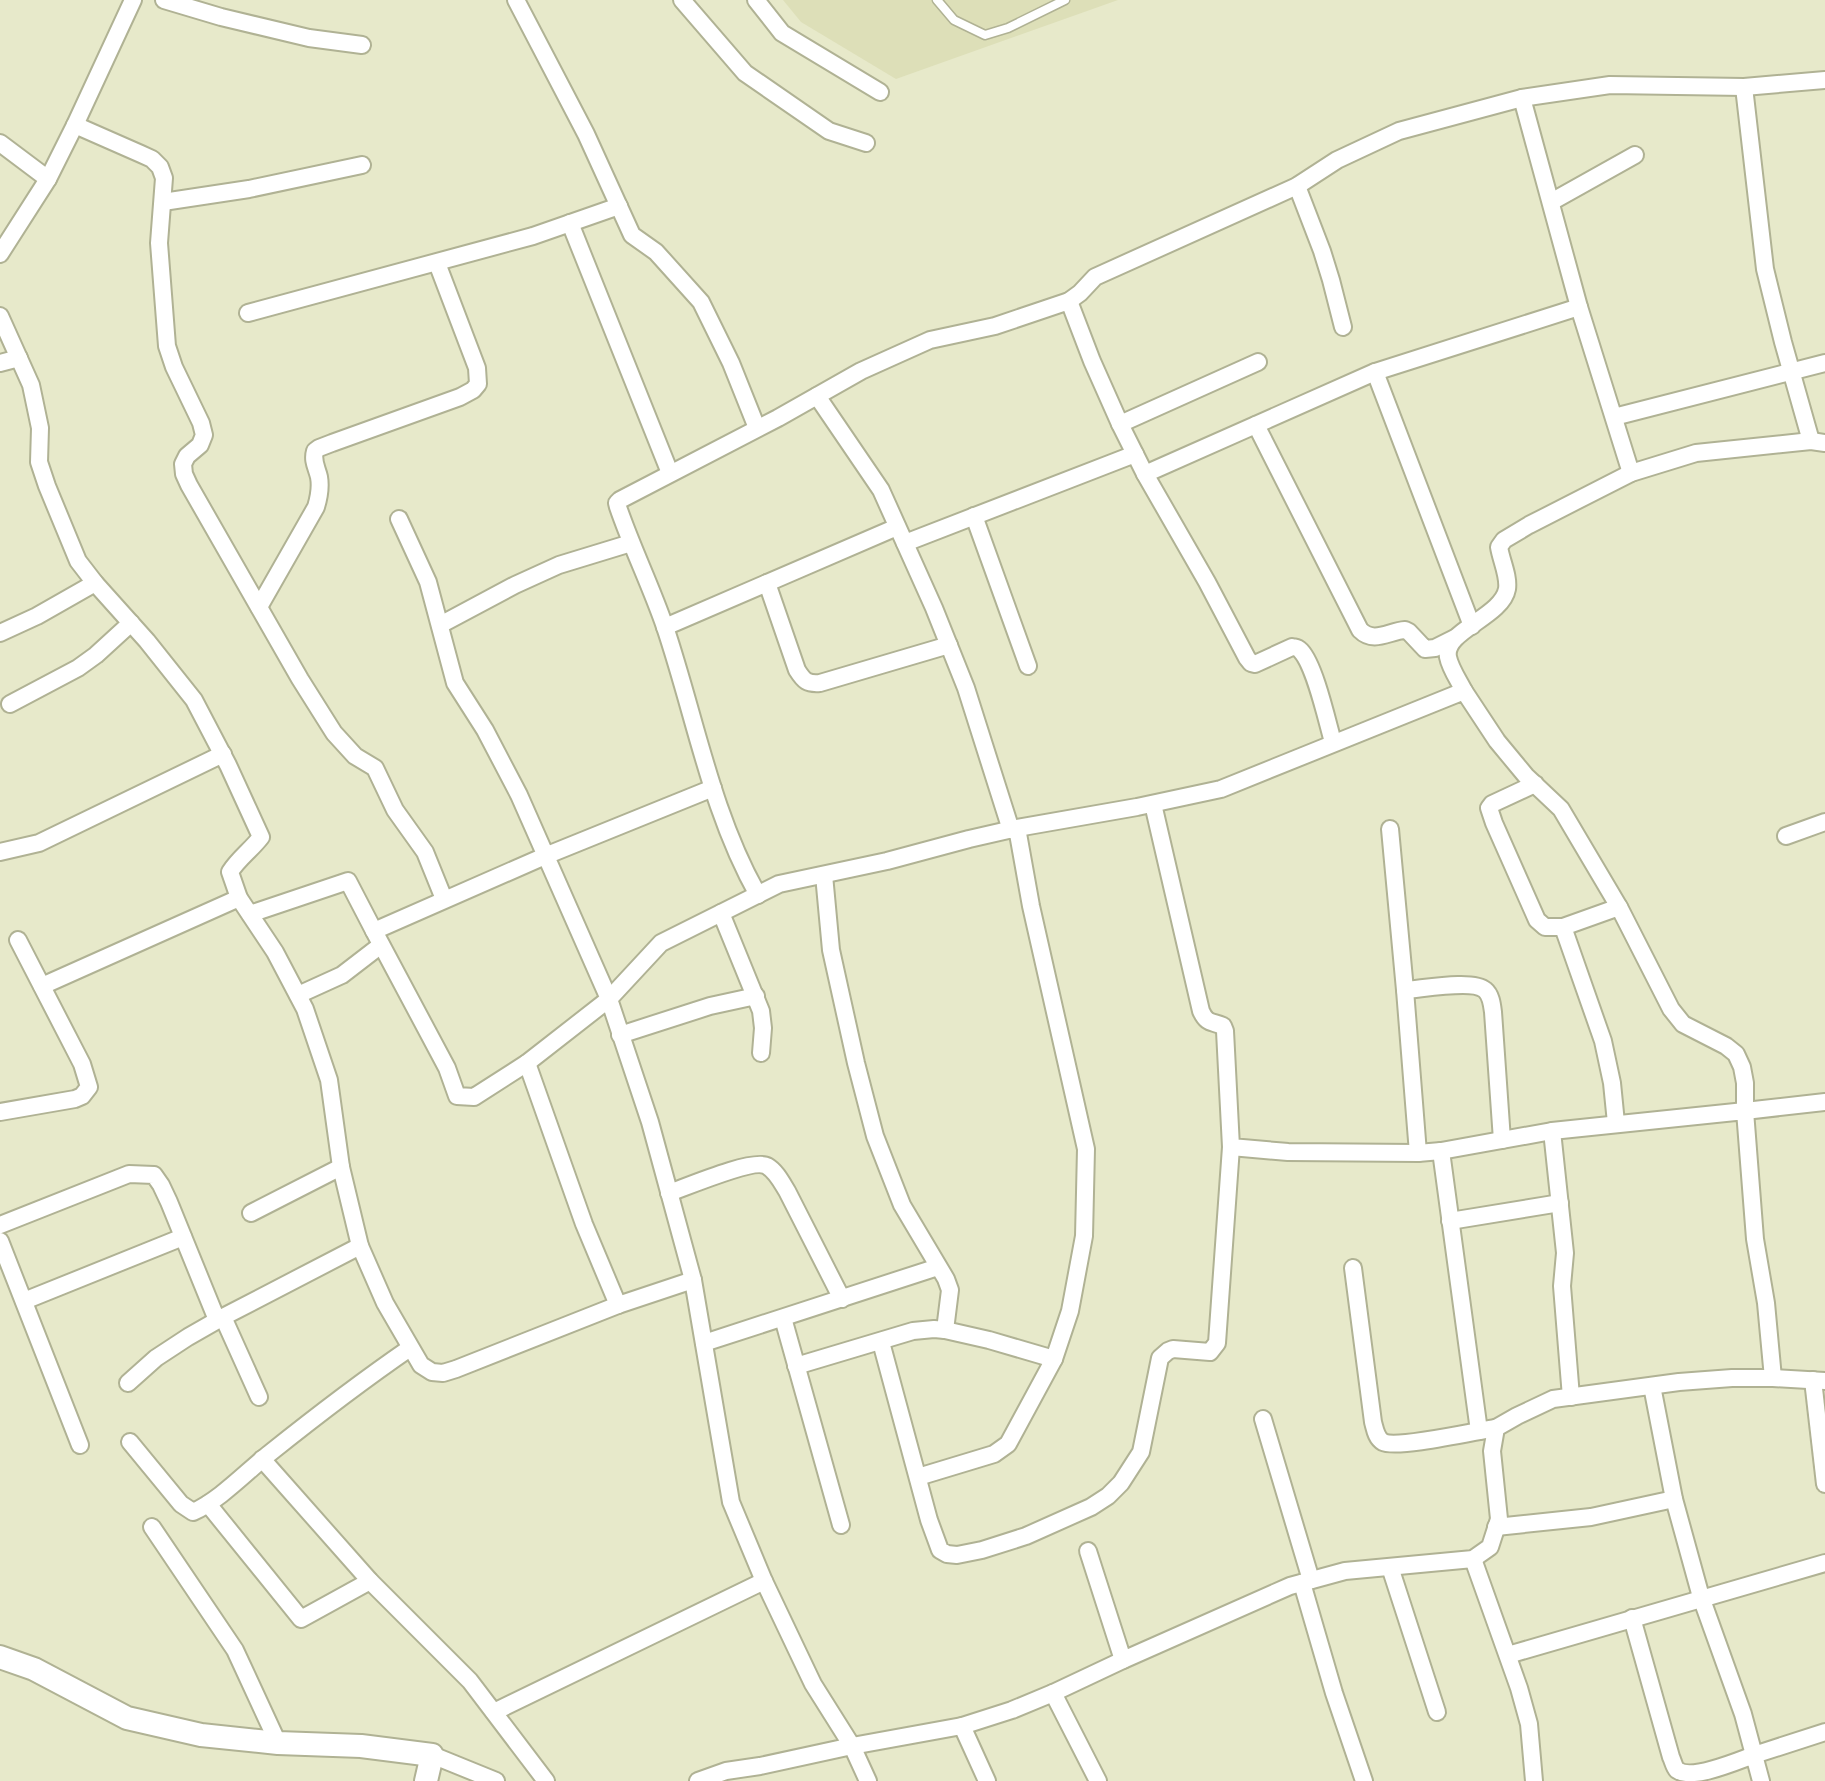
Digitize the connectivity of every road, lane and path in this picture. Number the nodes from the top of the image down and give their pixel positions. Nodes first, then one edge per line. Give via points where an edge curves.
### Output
1 (133, 0) edge
2 (164, 0) edge
3 (516, 0) edge
4 (682, 0) edge
5 (756, 0) edge
6 (937, 0) edge
7 (1065, 0) edge
8 (362, 45) dead end
9 (1825, 80) edge
10 (1744, 87) junction
11 (880, 92) dead end
12 (1521, 98) junction
13 (75, 125) junction
14 (0, 143) edge
15 (866, 143) dead end
16 (1635, 155) dead end
17 (362, 165) dead end
18 (48, 179) junction
19 (1297, 186) junction
20 (163, 202) junction
21 (1551, 202) junction
22 (619, 206) junction
23 (570, 223) junction
24 (0, 254) edge
25 (437, 263) junction
26 (1069, 301) junction
27 (1579, 307) junction
28 (248, 313) dead end
29 (0, 316) edge
30 (1343, 327) dead end
31 (19, 358) junction
32 (1258, 362) dead end
33 (0, 363) edge
34 (1825, 363) edge
35 (1375, 372) junction
36 (1791, 372) junction
37 (817, 396) junction
38 (1614, 417) junction
39 (1120, 424) junction
40 (1256, 425) junction
41 (757, 428) junction
42 (1818, 442) edge
43 (1136, 454) junction
44 (670, 473) junction
45 (1631, 473) junction
46 (1145, 474) junction
47 (974, 516) junction
48 (399, 519) dead end
49 (897, 527) junction
50 (632, 543) junction
51 (905, 543) junction
52 (95, 583) junction
53 (767, 583) junction
54 (259, 607) junction
55 (131, 623) junction
56 (440, 625) junction
57 (1472, 626) junction
58 (664, 627) junction
59 (0, 633) edge
60 (1455, 638) junction
61 (949, 645) junction
62 (1028, 666) dead end
63 (1464, 691) junction
64 (10, 704) dead end
65 (1334, 742) junction
66 (223, 754) junction
67 (1535, 784) junction
68 (713, 788) junction
69 (1153, 804) junction
70 (1825, 822) edge
71 (1014, 829) junction
72 (1390, 830) dead end
73 (1786, 836) dead end
74 (0, 852) edge
75 (545, 856) junction
76 (824, 874) junction
77 (758, 895) junction
78 (239, 898) junction
79 (444, 899) junction
80 (1619, 907) junction
81 (721, 913) junction
82 (250, 915) junction
83 (1563, 927) junction
84 (378, 938) junction
85 (18, 940) dead end
86 (42, 986) junction
87 (1405, 990) junction
88 (298, 995) junction
89 (756, 996) junction
90 (609, 999) junction
91 (620, 1035) junction
92 (761, 1053) dead end
93 (527, 1063) junction
94 (1825, 1102) edge
95 (1746, 1110) junction
96 (0, 1112) edge
97 (1616, 1123) junction
98 (1552, 1131) junction
99 (1503, 1140) junction
100 (1231, 1147) junction
101 (1441, 1151) junction
102 (1418, 1153) junction
103 (341, 1167) junction
104 (669, 1193) junction
105 (1560, 1203) junction
106 (251, 1214) dead end
107 (1450, 1221) junction
108 (0, 1225) edge
109 (183, 1237) junction
110 (0, 1241) edge
111 (360, 1246) junction
112 (938, 1267) junction
113 (1353, 1269) dead end
114 (693, 1280) junction
115 (842, 1299) junction
116 (24, 1301) junction
117 (618, 1305) junction
118 (783, 1318) junction
119 (220, 1319) junction
120 (945, 1330) junction
121 (881, 1342) junction
122 (704, 1343) junction
123 (410, 1348) junction
124 (1054, 1359) junction
125 (796, 1366) junction
126 (1773, 1378) junction
127 (1819, 1380) edge
128 (128, 1383) dead end
129 (1652, 1386) junction
130 (259, 1397) dead end
131 (1571, 1397) junction
132 (1263, 1419) dead end
133 (1488, 1430) junction
134 (130, 1442) dead end
135 (80, 1445) dead end
136 (262, 1459) junction
137 (918, 1478) junction
138 (1825, 1484) edge
139 (1674, 1499) junction
140 (208, 1503) junction
141 (841, 1525) dead end
142 (152, 1527) dead end
143 (1496, 1527) junction
144 (1088, 1551) dead end
145 (1473, 1559) junction
146 (1825, 1563) edge
147 (1390, 1567) junction
148 (370, 1581) junction
149 (764, 1581) junction
150 (1306, 1581) junction
151 (1701, 1597) junction
152 (1632, 1618) junction
153 (1508, 1655) junction
154 (0, 1657) edge
155 (1123, 1660) junction
156 (1053, 1693) junction
157 (494, 1712) junction
158 (1437, 1712) dead end
159 (962, 1726) junction
160 (1825, 1732) edge
161 (278, 1743) junction
162 (852, 1746) junction
163 (432, 1755) junction
164 (1754, 1755) junction
165 (763, 1773) edge
166 (426, 1781) edge
167 (496, 1781) edge
168 (546, 1781) edge
169 (698, 1781) edge
170 (868, 1781) edge
171 (987, 1781) edge
172 (1098, 1781) edge
173 (1364, 1781) edge
174 (1534, 1781) edge
175 (1761, 1781) edge

1 - 13 street
2 - 8 street via 309,38
3 - 22 street
4 - 15 street via 745,73 829,131
5 - 11 street via 782,33
6 - 7 lane via 954,20 985,34 1008,28
9 - 10 street
10 - 12 street via 1610,85
10 - 36 street via 1765,269
12 - 19 street via 1399,131 1337,160
12 - 21 street
13 - 18 street
13 - 20 street via 152,159 164,178
14 - 18 street
16 - 21 street
17 - 20 street
18 - 24 street
19 - 26 street via 1095,277
19 - 30 street via 1325,261
20 - 54 street via 159,243 167,346 204,435 200,445 187,456 184,474
21 - 27 street
22 - 23 street
22 - 41 street via 632,235 656,252 701,302
23 - 25 street
23 - 44 street
25 - 28 street
25 - 54 street via 477,368 478,384 460,397 315,452 321,491 316,507
26 - 37 street via 994,326 930,340
26 - 39 street
27 - 35 street
27 - 38 street
29 - 31 street
31 - 33 street
31 - 52 street via 31,385 40,428 39,462 47,486 78,561
32 - 39 street
34 - 36 street
35 - 40 street
35 - 57 street
36 - 38 street
36 - 42 street
37 - 41 street
37 - 49 street via 880,490
38 - 45 street
39 - 43 street
40 - 46 street
40 - 60 street via 1360,630 1376,638 1405,630 1425,649
41 - 44 street
42 - 45 street via 1696,453
43 - 46 street
43 - 47 street
44 - 50 street via 617,503
45 - 57 street via 1504,540 1499,547 1508,588 1492,611
46 - 65 street via 1247,658 1255,664 1292,647 1301,650
47 - 51 street
47 - 62 street
48 - 56 street via 428,582
49 - 51 street
49 - 53 street
50 - 56 street via 559,565
50 - 58 street
51 - 61 street
52 - 55 street
52 - 59 street
53 - 58 street
53 - 61 street via 797,670 810,684
54 - 79 street via 333,733 355,756 375,768 395,810 425,852
55 - 64 street via 78,668
55 - 66 street via 194,700
56 - 75 street via 456,683 514,786
57 - 60 street
58 - 68 street
60 - 63 street via 1448,659
61 - 71 street
63 - 65 street
63 - 67 street via 1497,741
65 - 69 street via 1221,789
66 - 74 street via 39,843
66 - 78 street via 261,837 230,872
67 - 80 street via 1561,809
67 - 83 street via 1489,808 1537,920 1545,927
68 - 75 street
68 - 77 street via 742,867
69 - 71 street
69 - 100 street via 1201,1011 1208,1022 1223,1026 1225,1031
70 - 73 street
71 - 76 street
71 - 124 street via 1086,1149 1084,1236 1070,1311
72 - 87 street
75 - 79 street
75 - 90 street
76 - 77 street via 779,884
76 - 112 street via 831,950 875,1136 902,1205
77 - 81 street
78 - 82 street
78 - 86 street
79 - 84 street
80 - 83 street
80 - 95 street via 1671,1009 1683,1024 1736,1054 1745,1083
81 - 89 street
81 - 90 street via 661,943
82 - 84 street via 348,881
82 - 88 street
83 - 97 street via 1603,1041
84 - 88 street via 342,975
84 - 93 street via 447,1068 457,1096 474,1097
85 - 86 street
86 - 96 street via 82,1064 89,1087 75,1099
87 - 99 street via 1468,985 1488,992 1494,1011
87 - 102 street
88 - 103 street via 329,1080
89 - 91 street via 710,1006
89 - 92 street via 763,1028
90 - 91 street
90 - 93 street
91 - 104 street
93 - 117 street via 584,1224
94 - 95 street
95 - 97 street
95 - 126 street via 1755,1239
97 - 98 street
98 - 99 street
98 - 105 street
99 - 101 street
100 - 102 street via 1288,1152
100 - 137 street via 1217,1343 1210,1352 1173,1349 1160,1358 1141,1452 1121,1483 1091,1507 1026,1536 957,1555 940,1550
101 - 102 street
101 - 107 street
103 - 106 street
103 - 111 street
104 - 114 street
104 - 115 street via 732,1170 766,1165 787,1191
105 - 107 street
105 - 131 street via 1566,1252 1562,1286
107 - 133 street
108 - 109 street via 129,1174 146,1173 154,1174 161,1185
109 - 116 street
109 - 119 street
110 - 116 street
111 - 119 street
111 - 123 street
112 - 115 street
112 - 120 street via 950,1290
113 - 133 street via 1373,1422 1380,1440 1392,1444
114 - 117 street
114 - 122 street
115 - 118 street
116 - 135 street
117 - 123 street via 443,1373 421,1365
118 - 122 street
118 - 125 street
119 - 128 street via 156,1358
119 - 130 street
120 - 121 street via 913,1331
120 - 124 street
121 - 125 street
121 - 137 street
122 - 149 street via 731,1502
123 - 136 street
124 - 137 street via 1008,1444 994,1454
125 - 141 street
126 - 127 street
126 - 129 street
127 - 138 street
129 - 131 street
129 - 139 street
131 - 133 street via 1553,1399
132 - 150 street
133 - 143 street via 1499,1519
134 - 140 street via 188,1510 193,1512
136 - 140 street
136 - 148 street
139 - 143 street via 1591,1517
139 - 151 street
140 - 148 street via 301,1619
142 - 161 street via 235,1650
143 - 145 street via 1490,1547
144 - 155 street
145 - 147 street
145 - 153 street
146 - 151 street
147 - 150 street via 1345,1571
147 - 158 street
148 - 157 street via 471,1681
149 - 157 street
149 - 162 street via 813,1684
150 - 155 street
150 - 173 street via 1334,1694
151 - 152 street
151 - 164 street
152 - 153 street
152 - 164 street via 1676,1769 1684,1775 1704,1774
153 - 174 street via 1529,1724
154 - 161 street via 34,1669 126,1718 201,1735
155 - 156 street
156 - 159 street
156 - 172 street
157 - 168 street
159 - 162 street
159 - 171 street
160 - 164 street
161 - 163 street via 361,1746
162 - 165 street
162 - 170 street
163 - 166 street
163 - 167 street
164 - 175 street
165 - 169 street via 726,1771

